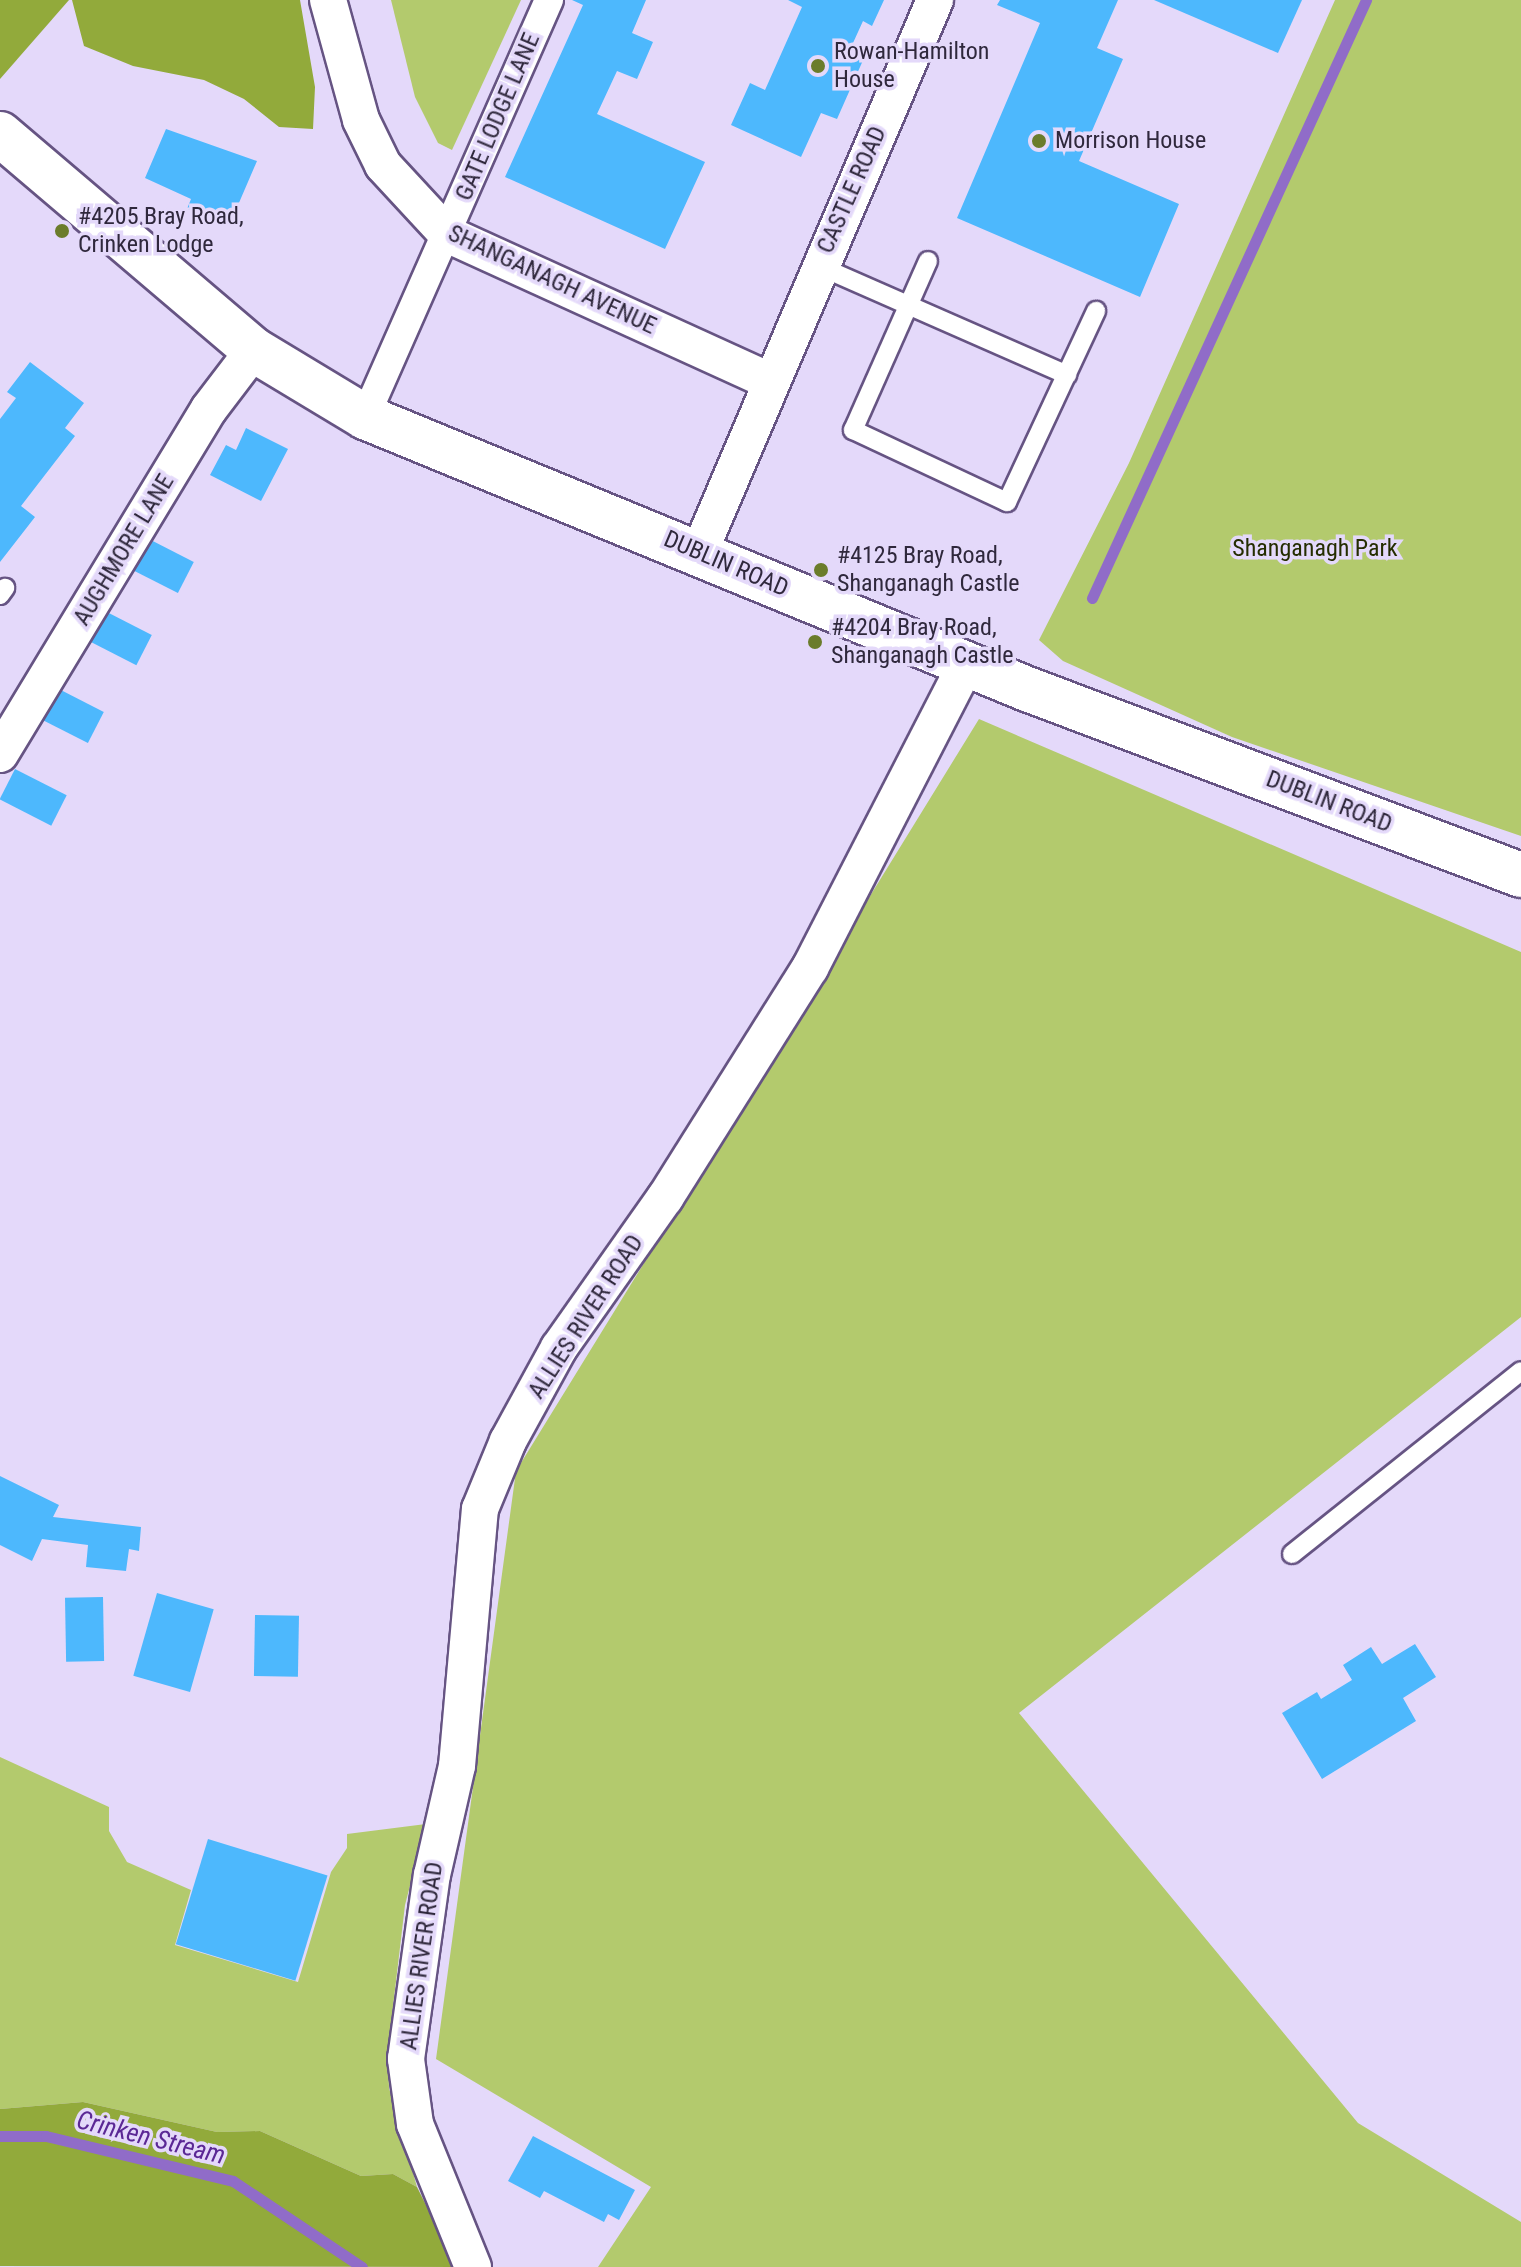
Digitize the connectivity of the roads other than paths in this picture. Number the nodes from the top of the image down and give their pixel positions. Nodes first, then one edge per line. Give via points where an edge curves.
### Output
1 (328, 0) edge
2 (549, 0) edge
3 (935, 0) edge
4 (0, 134) edge
5 (447, 234) junction
6 (928, 261) dead end
7 (819, 266) junction
8 (908, 306) junction
9 (1096, 311) dead end
10 (254, 350) junction
11 (1067, 375) junction
12 (770, 381) junction
13 (365, 417) junction
14 (699, 553) junction
15 (966, 664) junction
16 (0, 754) edge
17 (1521, 875) edge
18 (1521, 1371) edge
19 (1292, 1554) dead end
20 (473, 2267) edge

1 - 5 street, SHANGANAGH AVENUE via 361,120 383,165
2 - 5 street, GATE LODGE LANE
3 - 7 street, CASTLE ROAD
4 - 10 main road, DUBLIN ROAD
5 - 12 street, SHANGANAGH AVENUE
5 - 13 street, GATE LODGE LANE
6 - 8 lane
7 - 8 lane
7 - 12 street, CASTLE ROAD
8 - 11 lane
8 - 11 lane via 853,430 1007,502
9 - 11 lane
10 - 13 main road, DUBLIN ROAD
10 - 16 street, AUGHMORE LANE via 209,409
12 - 14 street, CASTLE ROAD
13 - 14 main road, DUBLIN ROAD
14 - 15 main road, DUBLIN ROAD
15 - 17 main road, DUBLIN ROAD
15 - 20 street, ALLIES RIVER ROAD via 810,968 665,1198 559,1348 508,1441 480,1509 457,1766 432,1875 406,2059 415,2124
18 - 19 lane

